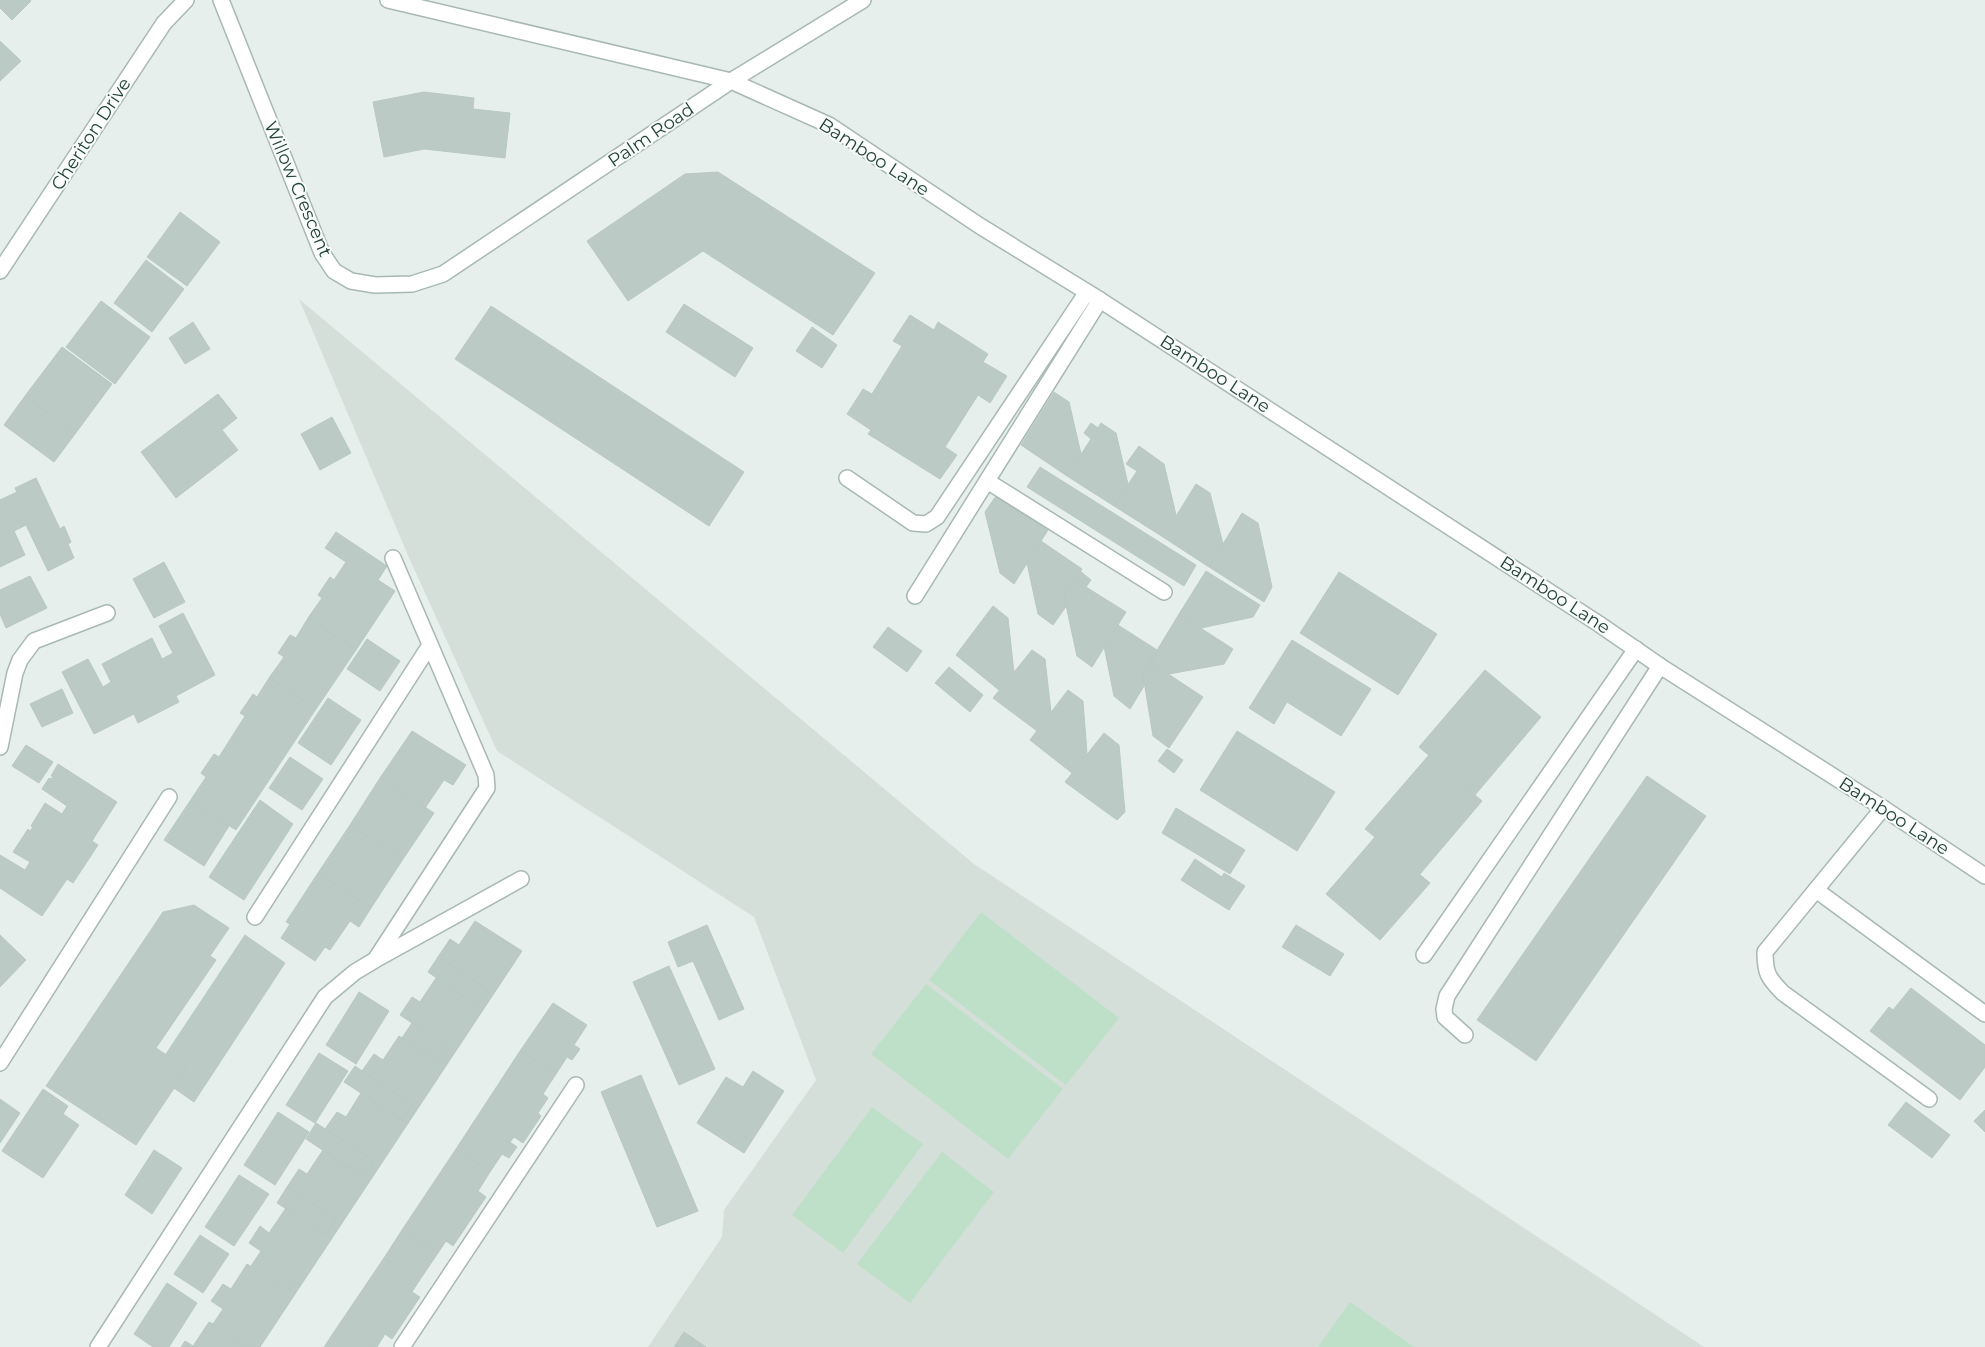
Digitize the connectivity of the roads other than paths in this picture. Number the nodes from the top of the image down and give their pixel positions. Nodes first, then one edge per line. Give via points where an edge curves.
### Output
1 (186, 0) edge
2 (220, 0) edge
3 (388, 0) edge
4 (863, 0) edge
5 (732, 80) junction
6 (0, 271) edge
7 (443, 274) joint
8 (1087, 292) junction
9 (1100, 300) junction
10 (847, 478) dead end
11 (987, 482) junction
12 (393, 558) dead end
13 (1164, 592) dead end
14 (915, 596) dead end
15 (107, 613) dead end
16 (430, 645) junction
17 (1636, 649) junction
18 (1660, 666) junction
19 (0, 747) edge
20 (168, 798) dead end
21 (1883, 808) junction
22 (1985, 876) edge
23 (521, 879) dead end
24 (1816, 890) junction
25 (255, 917) dead end
26 (1424, 955) dead end
27 (374, 960) junction
28 (1985, 1014) edge
29 (1465, 1036) dead end
30 (0, 1063) edge
31 (576, 1085) dead end
32 (1929, 1098) dead end
33 (98, 1347) edge
34 (402, 1347) edge

1 - 6 street, Cheriton Drive via 164,23
2 - 7 street, Willow Crescent via 322,253 334,271 351,281 375,285 412,284
3 - 5 street, Bamboo Lane
4 - 5 street, Palm Road
5 - 7 street, Palm Road
5 - 8 street, Bamboo Lane via 829,125 980,226
8 - 9 street, Bamboo Lane
8 - 10 street via 937,517 926,524 913,523
9 - 11 street
9 - 17 street, Bamboo Lane
11 - 13 street
11 - 14 street
12 - 16 street
15 - 19 street via 34,641 20,660 15,674
16 - 25 street
16 - 27 street via 486,775 487,788
17 - 18 street, Bamboo Lane
17 - 26 street
18 - 21 street, Bamboo Lane
18 - 29 street via 1447,996 1445,1017
20 - 30 street
21 - 22 street, Bamboo Lane
21 - 24 street
23 - 27 street
24 - 28 street
24 - 32 street via 1765,952 1771,981 1783,993
27 - 33 street via 325,997
31 - 34 street

